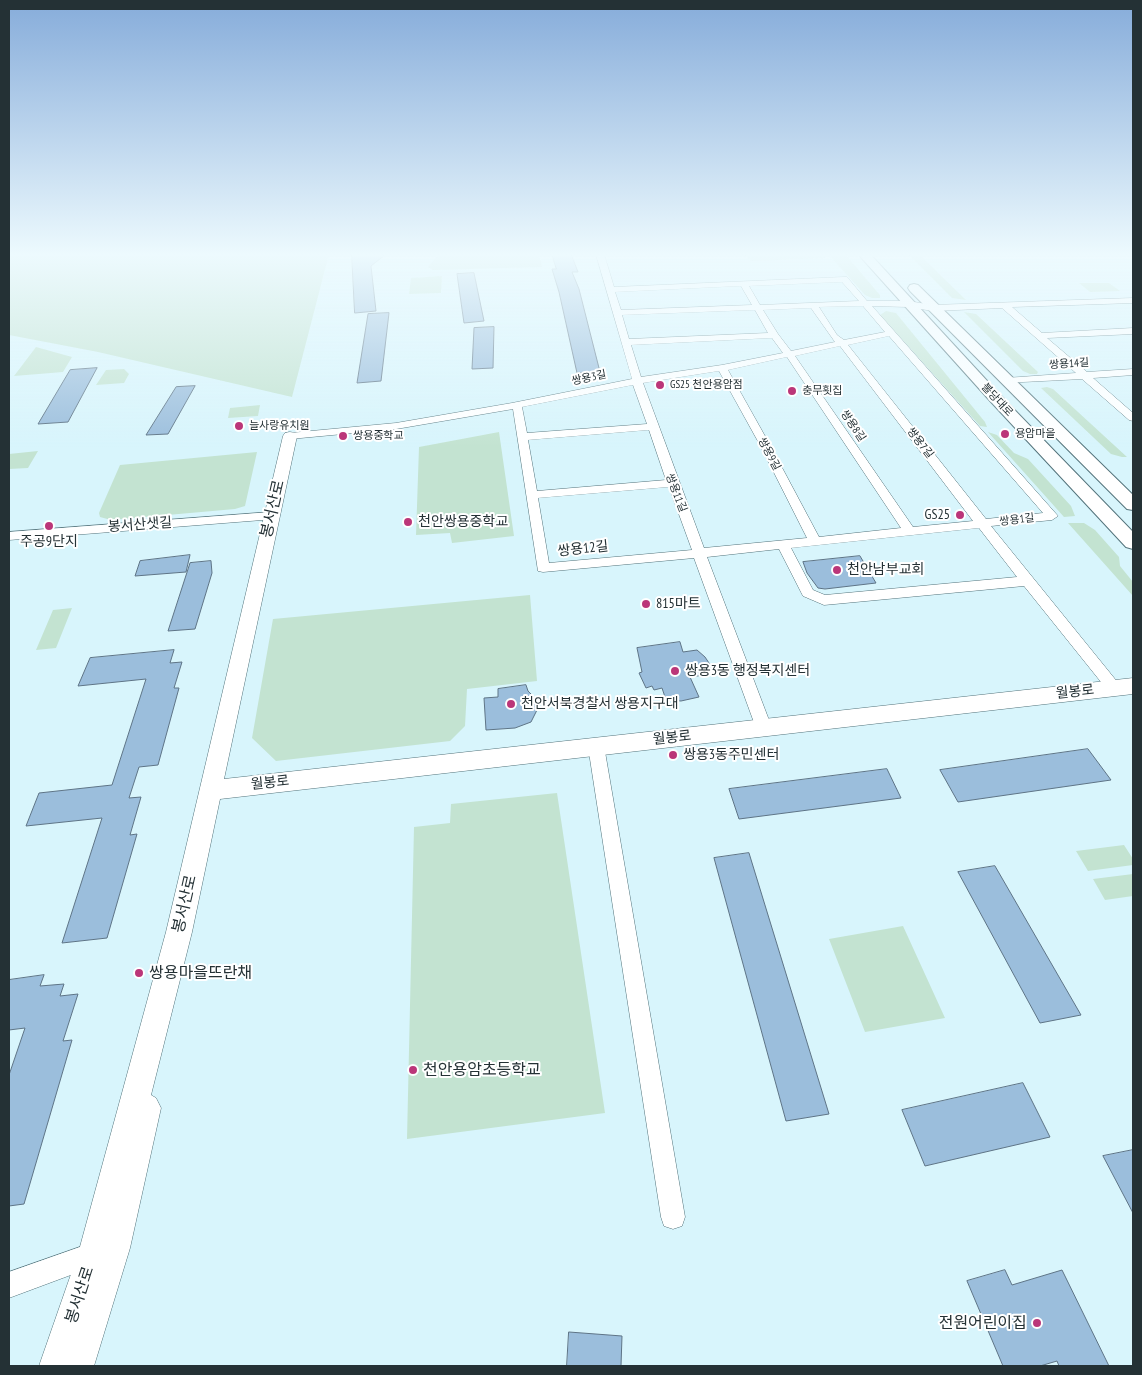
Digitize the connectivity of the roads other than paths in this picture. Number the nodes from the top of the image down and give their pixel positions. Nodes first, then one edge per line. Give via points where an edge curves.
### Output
1 (619, 318) edge
2 (765, 318) edge
3 (822, 318) edge
4 (878, 318) edge
5 (931, 318) edge
6 (934, 318) edge
7 (1018, 318) edge
8 (1133, 331) edge
9 (891, 334) junction
10 (774, 335) junction
11 (1038, 336) junction
12 (626, 342) junction
13 (842, 343) junction
14 (789, 354) junction
15 (722, 368) junction
16 (1133, 372) edge
17 (1084, 376) junction
18 (637, 381) junction
19 (1006, 381) junction
20 (517, 405) junction
21 (1131, 414) edge
22 (653, 427) junction
23 (294, 436) junction
24 (522, 437) junction
25 (672, 483) junction
26 (531, 495) junction
27 (1133, 505) edge
28 (271, 516) junction
29 (984, 524) junction
30 (910, 532) junction
31 (9, 536) edge
32 (814, 542) junction
33 (1133, 543) edge
34 (782, 545) junction
35 (700, 552) junction
36 (1027, 581) junction
37 (1124, 687) edge
38 (764, 728) junction
39 (596, 746) junction
40 (216, 789) junction
41 (673, 1217) dead end
42 (94, 1254) junction
43 (9, 1284) edge
44 (57, 1366) edge
45 (76, 1366) edge

1 - 12 street, 쌍용11길
2 - 10 street, 쌍용8길
3 - 13 street, 쌍용7길
4 - 9 street, 쌍용1길
5 - 33 main road, 불당대로
6 - 19 main road, 불당대로
7 - 11 street
8 - 11 street
9 - 13 street, 쌍용3길
9 - 29 street, 쌍용1길 via 1052,516
10 - 12 street
10 - 14 street, 쌍용8길
11 - 17 street
12 - 18 street, 쌍용11길
13 - 14 street, 쌍용3길
13 - 29 street, 쌍용7길
14 - 15 street, 쌍용3길
14 - 30 street, 쌍용8길
15 - 18 street, 쌍용3길
15 - 32 street, 쌍용9길
16 - 17 street, 쌍용14길
17 - 19 street, 쌍용14길
17 - 21 street
18 - 20 street, 쌍용3길
18 - 22 street, 쌍용11길
19 - 27 main road, 불당대로
20 - 23 street, 쌍용3길 via 396,426
20 - 24 street, 쌍용12길
22 - 24 street
22 - 25 street, 쌍용11길
23 - 28 street, 봉서산로
23 - 40 street, 봉서산로
24 - 26 street, 쌍용12길
25 - 26 street
25 - 35 street, 쌍용11길
26 - 35 street, 쌍용12길 via 543,568
28 - 31 street, 봉서산샛길
28 - 40 street, 봉서산로
29 - 30 street, 쌍용1길
29 - 36 street, 쌍용7길
30 - 32 street, 쌍용1길
32 - 34 street, 쌍용1길
34 - 35 street, 쌍용1길
34 - 36 street via 808,593 824,600
35 - 38 street, 쌍용11길
36 - 37 street, 쌍용7길
37 - 38 street, 월봉로
38 - 39 street, 월봉로
39 - 40 street, 월봉로
39 - 41 street
40 - 42 street, 봉서산로
40 - 45 street, 봉서산로 via 114,1248
42 - 43 street
42 - 44 street, 봉서산로

